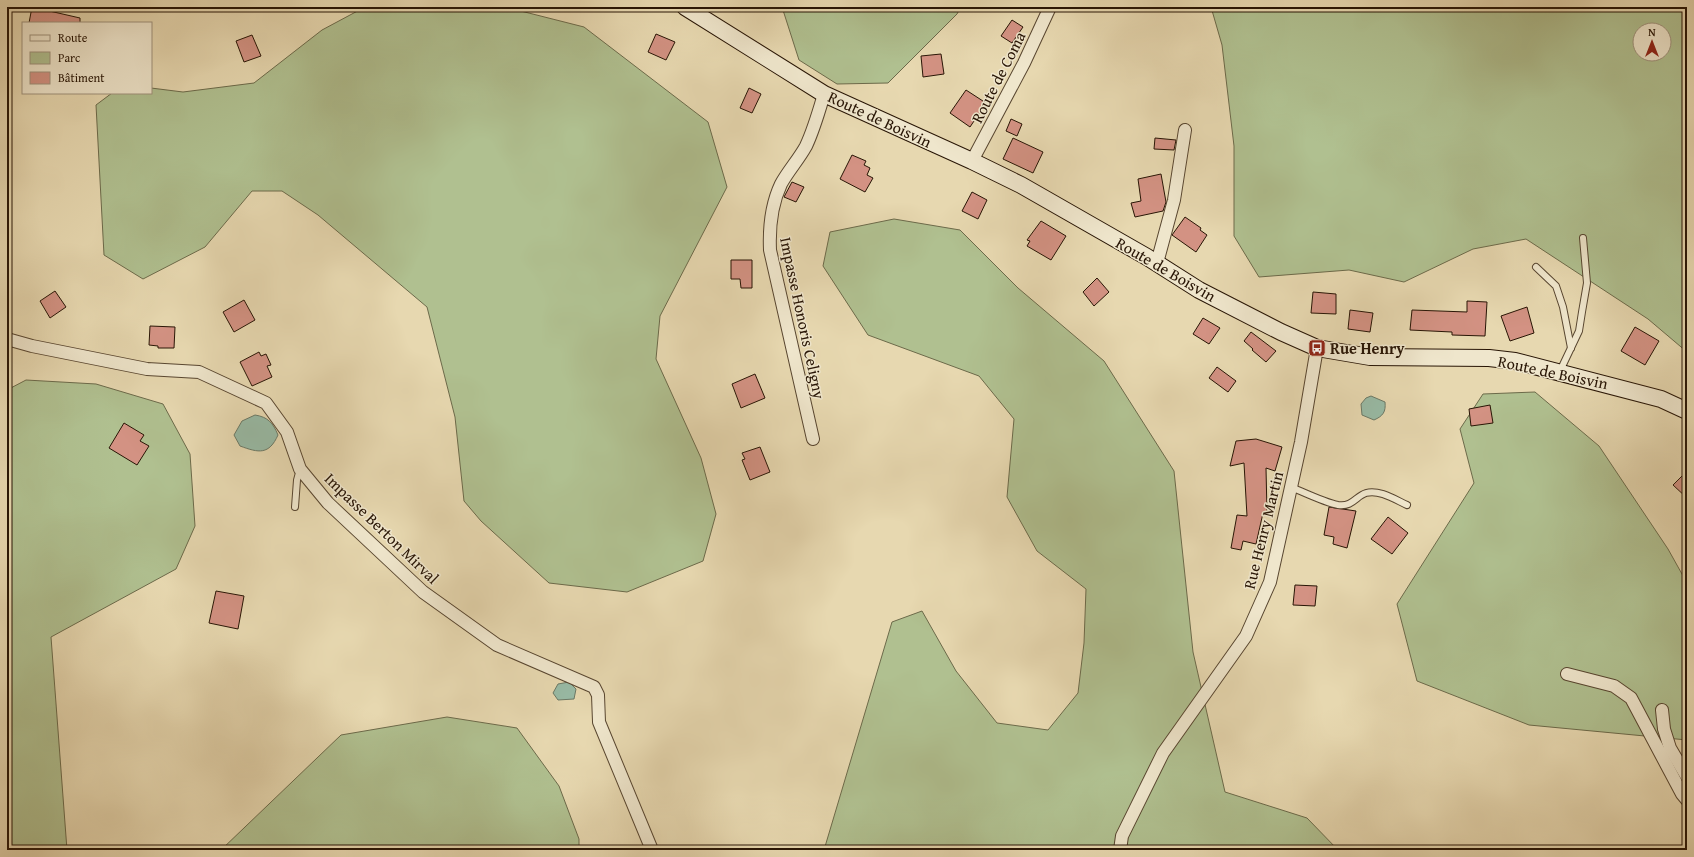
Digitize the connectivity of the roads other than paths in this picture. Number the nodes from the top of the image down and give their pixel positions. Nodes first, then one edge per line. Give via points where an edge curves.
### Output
1 (685, 7) edge
2 (1050, 7) edge
3 (824, 94) junction
4 (1185, 130) dead end
5 (972, 161) junction
6 (1583, 238) dead end
7 (1157, 263) junction
8 (1536, 267) dead end
9 (7, 339) edge
10 (1317, 348) junction
11 (1571, 348) junction
12 (1560, 372) junction
13 (1687, 411) edge
14 (813, 439) dead end
15 (300, 469) junction
16 (1291, 487) junction
17 (1407, 505) dead end
18 (295, 507) dead end
19 (1567, 674) dead end
20 (1662, 710) dead end
21 (1687, 777) edge
22 (1687, 800) edge
23 (652, 850) edge
24 (1120, 850) edge

1 - 3 main road, Route de Boisvin
2 - 5 street, Route de Coma via 1024,63
3 - 5 main road, Route de Boisvin
3 - 14 street, Impasse Honoris Celigny via 806,146 779,190 772,207 769,233 770,250
4 - 7 street via 1174,200
5 - 7 main road, Route de Boisvin via 1021,185
6 - 11 lane via 1587,283 1579,331
7 - 10 main road, Route de Boisvin via 1199,290
8 - 11 lane via 1556,286
9 - 15 street, Impasse Berton Mirval via 147,369 200,372 266,403 287,432
10 - 12 main road, Route de Boisvin via 1370,357 1489,358 1515,361
10 - 16 street, Rue Henry Martin
11 - 12 lane
12 - 13 main road, Route de Boisvin via 1661,399
15 - 18 lane
15 - 23 street, Impasse Berton Mirval via 328,503 424,592 497,645 594,686 598,695 599,722
16 - 17 lane via 1338,505 1348,504 1365,493 1373,492
16 - 24 street, Rue Henry Martin via 1270,582 1246,636 1163,753 1122,836
19 - 22 street via 1614,686 1631,698
20 - 21 street via 1670,748

